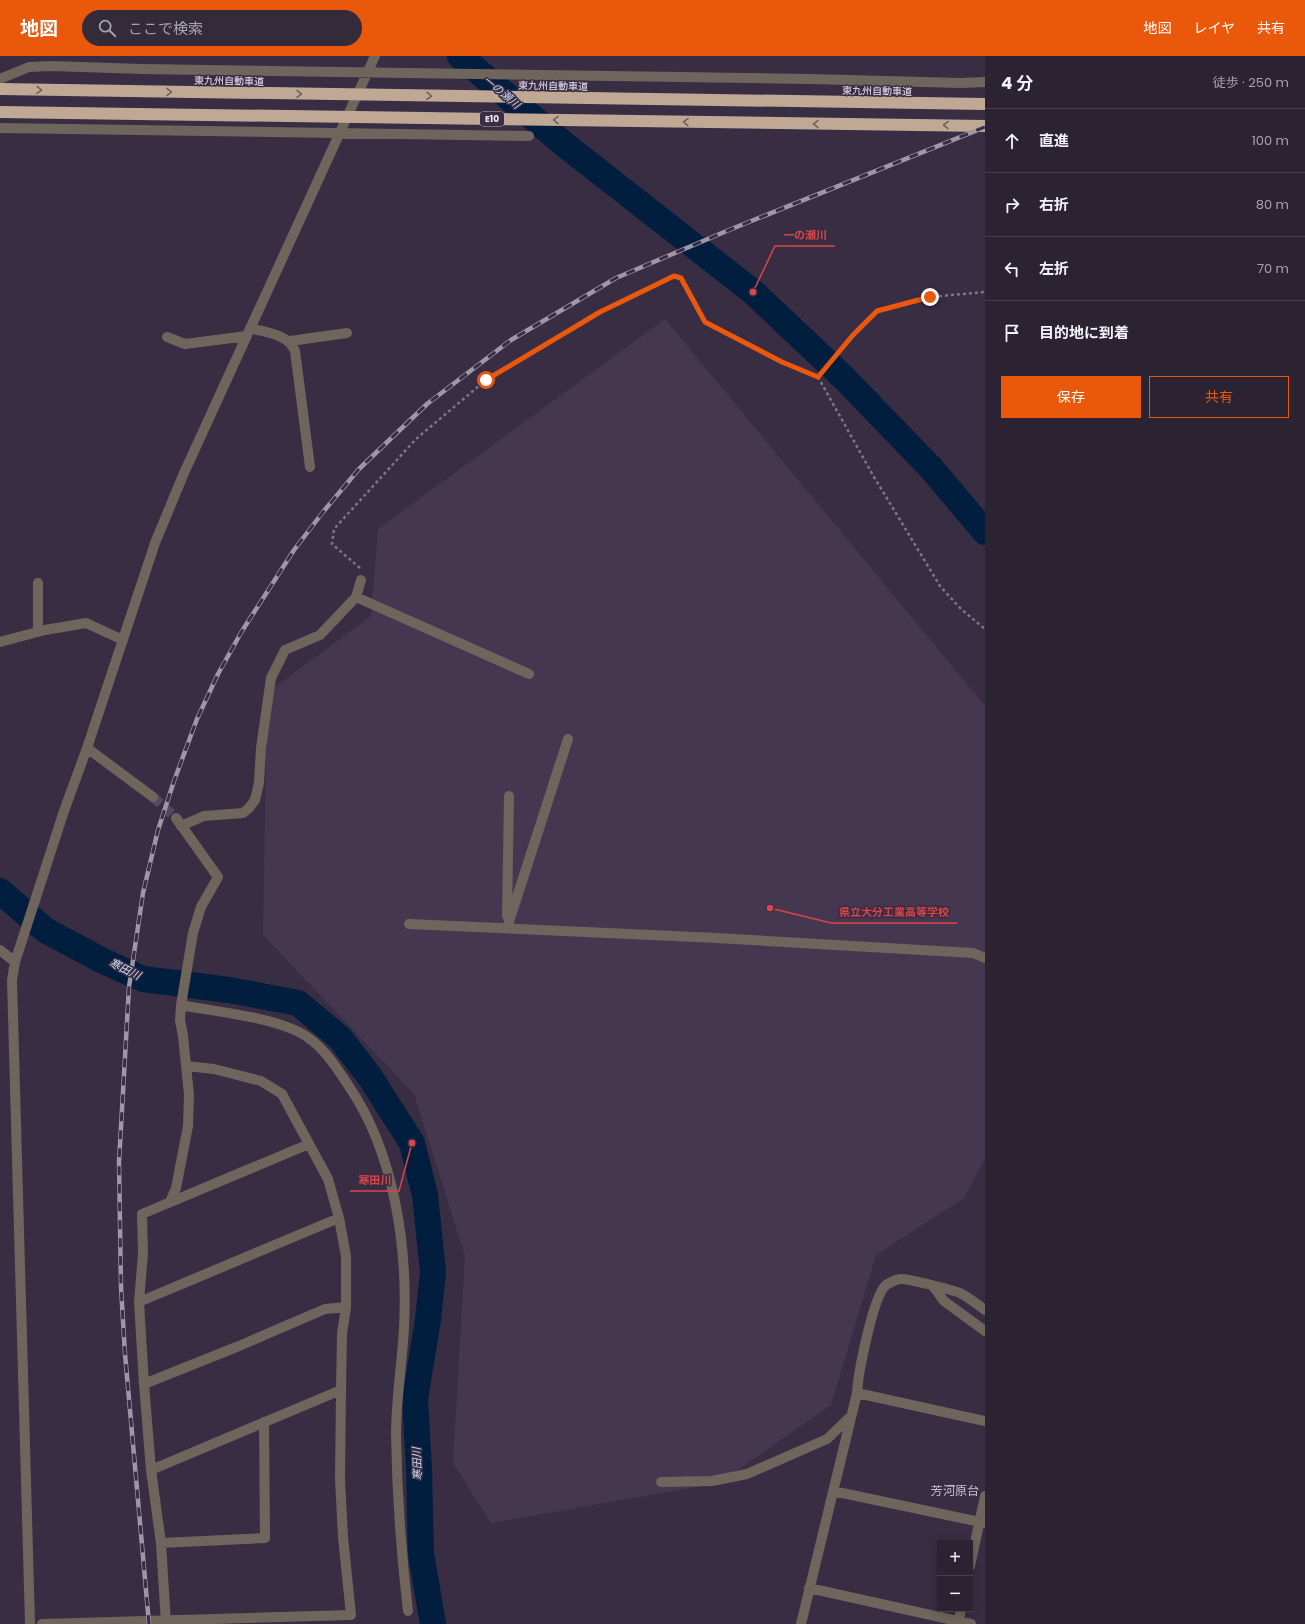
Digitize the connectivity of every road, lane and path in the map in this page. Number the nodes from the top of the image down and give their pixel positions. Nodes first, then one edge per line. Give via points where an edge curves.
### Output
1 (376, 56) edge
2 (368, 73) junction
3 (0, 79) edge
4 (985, 82) edge
5 (0, 89) edge
6 (985, 104) edge
7 (0, 112) edge
8 (985, 126) edge
9 (0, 128) edge
10 (339, 134) junction
11 (529, 136) dead end
12 (985, 292) edge
13 (249, 332) junction
14 (347, 333) dead end
15 (167, 337) dead end
16 (290, 341) junction
17 (818, 377) junction
18 (310, 467) dead end
19 (361, 580) joint
20 (38, 583) dead end
21 (356, 597) junction
22 (985, 629) edge
23 (38, 632) junction
24 (123, 640) junction
25 (0, 642) edge
26 (529, 674) dead end
27 (568, 739) dead end
28 (87, 748) junction
29 (509, 796) dead end
30 (153, 797) tunnel mouth
31 (409, 924) dead end
32 (507, 928) junction
33 (0, 950) edge
34 (16, 957) junction
35 (985, 958) edge
36 (181, 1005) junction
37 (186, 1066) junction
38 (309, 1144) junction
39 (170, 1202) junction
40 (339, 1218) junction
41 (933, 1286) junction
42 (139, 1302) junction
43 (346, 1307) junction
44 (985, 1310) edge
45 (985, 1331) edge
46 (144, 1384) junction
47 (341, 1390) junction
48 (857, 1393) junction
49 (851, 1416) junction
50 (985, 1421) edge
51 (264, 1422) junction
52 (151, 1470) junction
53 (661, 1482) dead end
54 (833, 1491) junction
55 (985, 1496) edge
56 (982, 1523) edge
57 (161, 1542) junction
58 (973, 1555) edge
59 (809, 1588) junction
60 (408, 1611) dead end
61 (960, 1612) edge
62 (328, 1620) edge
63 (248, 1621) edge
64 (166, 1622) edge
65 (958, 1623) edge
66 (30, 1624) edge
67 (42, 1624) edge
68 (801, 1624) edge
69 (971, 1624) edge

1 - 2 street
2 - 3 street via 51,66 29,68
2 - 4 street
2 - 10 street
5 -> 6 highway, 東九州自動車道
8 -> 7 highway, E10
9 - 10 street
10 - 11 street
10 - 13 street
12 - 17 path via 930,297 877,311
13 - 15 street via 185,344
13 - 16 street
13 - 24 street via 155,543
14 - 16 street
16 - 18 street via 297,356
17 - 19 path via 782,362 705,322 681,278 674,276 600,312 486,380 416,440 334,529 332,544 360,568
17 - 22 path via 874,477 940,586 961,609
19 - 21 street
20 - 23 street
21 - 26 street
21 - 36 street via 320,635 286,650 271,678 259,783 255,800 249,808 243,813 204,816 178,822 218,877 201,907 195,927
23 - 24 street via 86,623
23 - 25 street
24 - 28 street
27 - 32 street
28 - 30 street
28 - 34 street
29 - 32 street
31 - 32 street
32 - 35 street via 973,953
33 - 34 street
34 - 66 street via 12,980
36 - 37 street via 180,1020
36 - 60 street via 253,1018 300,1033 332,1060 354,1092 380,1147 400,1232 404,1280 404,1330 396,1434 398,1496
37 - 38 street via 214,1069 261,1080 282,1094
37 - 39 street via 189,1095 188,1126 176,1188
38 - 39 street
38 - 40 street via 328,1179
39 - 42 street via 142,1214 143,1253
40 - 42 street
40 - 43 street via 346,1256
41 - 44 street via 959,1292
41 - 45 street via 944,1301
41 - 48 street via 900,1279 885,1286 876,1306 863,1352
42 - 46 street
43 - 46 street via 325,1309
43 - 47 street via 342,1334
46 - 52 street
47 - 51 street
47 - 62 street via 340,1478 351,1615
48 - 49 street
48 - 50 street
49 - 53 street via 827,1439 747,1474 712,1481
49 - 54 street
51 - 52 street
51 - 57 street via 264,1538
52 - 57 street
54 - 56 street
54 - 59 street
55 - 56 street
56 - 58 street
57 - 64 street
59 - 65 street
59 - 68 street
61 - 65 street
62 - 63 street
63 - 64 street
64 - 67 street
65 - 69 street

